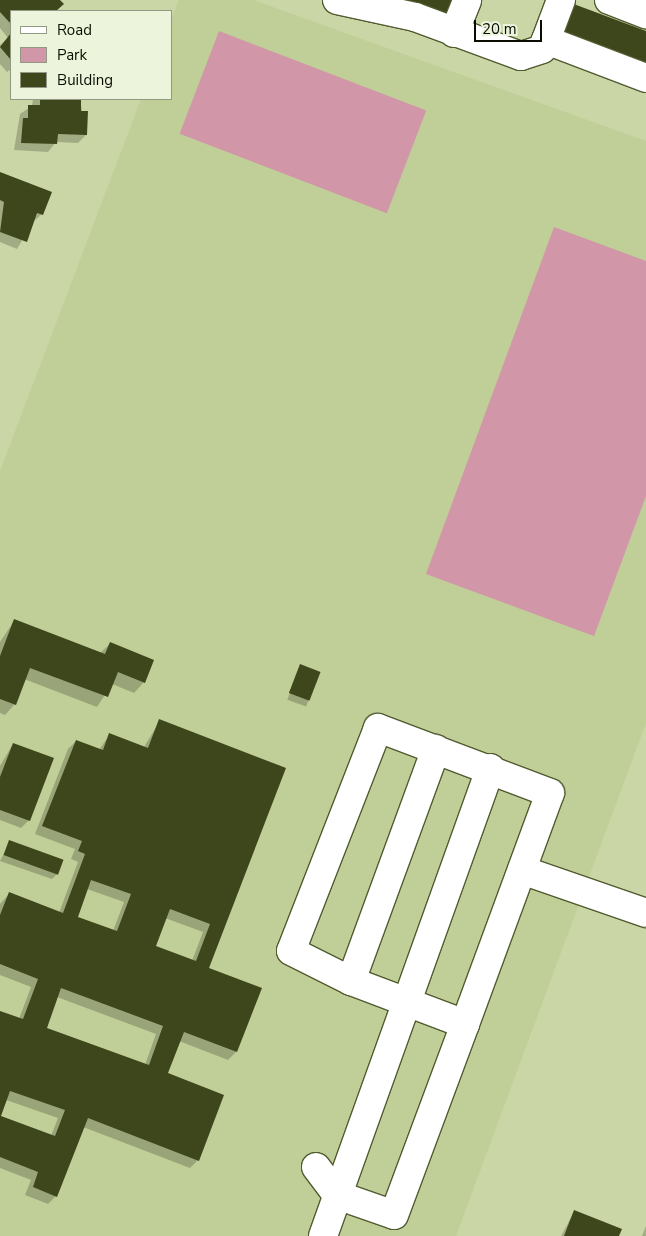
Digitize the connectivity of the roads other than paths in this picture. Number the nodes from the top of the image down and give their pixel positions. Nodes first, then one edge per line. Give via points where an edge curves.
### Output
1 (337, 0) edge
2 (467, 0) edge
3 (561, 0) edge
4 (609, 0) edge
5 (379, 4) edge
6 (646, 14) edge
7 (454, 33) junction
8 (546, 40) junction
9 (646, 78) edge
10 (436, 749) junction
11 (491, 768) junction
12 (522, 870) junction
13 (646, 913) edge
14 (352, 981) junction
15 (406, 1002) junction
16 (465, 1024) junction
17 (316, 1167) dead end
18 (337, 1195) junction
19 (322, 1236) edge

1 - 5 lane
2 - 7 lane
3 - 8 lane
4 - 6 lane
5 - 7 lane
7 - 8 lane via 521,56 542,49
8 - 9 lane
10 - 11 lane
10 - 14 lane
10 - 14 lane via 378,728 291,951
11 - 12 lane via 550,793
11 - 15 lane
12 - 13 lane
12 - 16 lane
14 - 15 lane
15 - 16 lane
15 - 18 lane
16 - 18 lane via 394,1215
17 - 18 lane
18 - 19 lane

